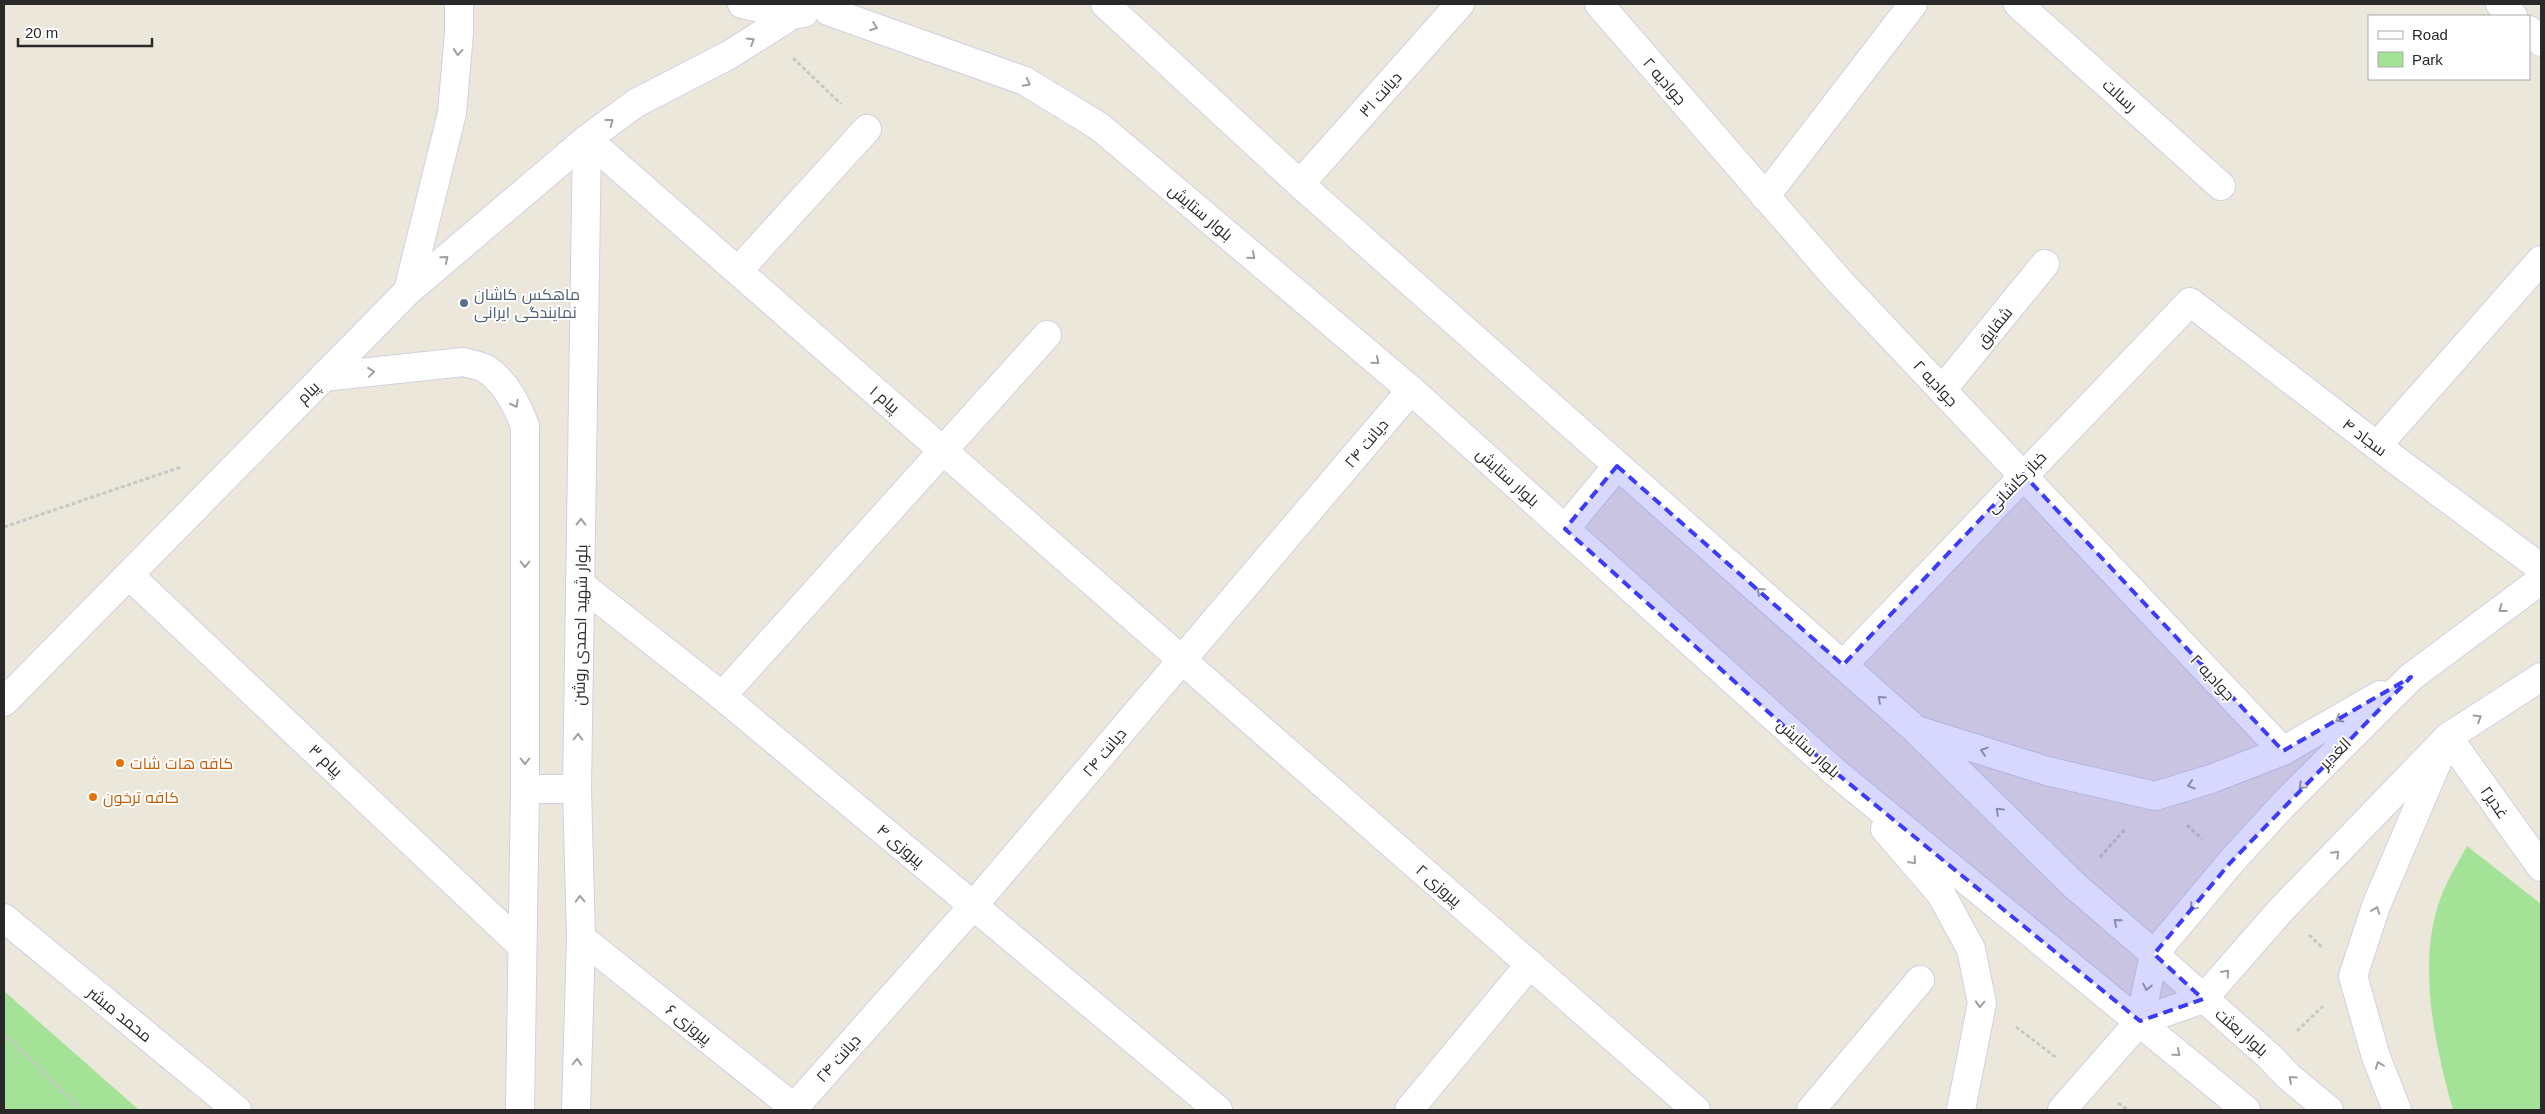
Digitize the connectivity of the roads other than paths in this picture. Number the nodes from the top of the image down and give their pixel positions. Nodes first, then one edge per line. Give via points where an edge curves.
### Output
1 (459, 4) edge
2 (742, 4) edge
3 (1105, 4) edge
4 (1460, 4) edge
5 (1599, 4) edge
6 (1913, 4) edge
7 (2018, 4) edge
8 (2500, 4) edge
9 (835, 7) edge
10 (792, 15) junction
11 (2512, 15) edge
12 (2530, 31) edge
13 (2541, 42) edge
14 (867, 129) road end
15 (587, 139) junction
16 (1300, 184) junction
17 (2221, 186) dead end
18 (1765, 198) junction
19 (2541, 260) edge
20 (2045, 264) dead end
21 (738, 271) junction
22 (408, 291) junction
23 (2190, 302) joint
24 (1047, 335) dead end
25 (323, 377) junction
26 (1411, 390) junction
27 (1942, 390) junction
28 (2376, 446) junction
29 (943, 450) junction
30 (1617, 466) junction
31 (2023, 474) junction
32 (1565, 529) junction
33 (2541, 568) edge
34 (129, 575) junction
35 (2541, 580) edge
36 (580, 584) junction
37 (1182, 660) junction
38 (1843, 664) junction
39 (2412, 677) junction
40 (2541, 678) edge
41 (722, 696) junction
42 (4, 702) edge
43 (1916, 729) junction
44 (2448, 737) junction
45 (2283, 751) junction
46 (1835, 772) junction
47 (525, 789) junction
48 (577, 789) junction
49 (2541, 867) edge
50 (973, 906) junction
51 (4, 918) edge
52 (581, 938) junction
53 (522, 946) junction
54 (2154, 954) junction
55 (1530, 964) junction
56 (1920, 980) dead end
57 (2204, 999) junction
58 (2140, 1021) junction
59 (795, 1109) edge
60 (237, 1110) edge
61 (520, 1110) edge
62 (576, 1110) edge
63 (1218, 1110) edge
64 (1409, 1110) edge
65 (1696, 1110) edge
66 (1811, 1110) edge
67 (1961, 1110) edge
68 (2062, 1110) edge
69 (2246, 1110) edge
70 (2329, 1110) edge
71 (2397, 1110) edge

1 -> 22 street via 452,113
2 - 10 street
3 - 16 street
4 - 16 street, دیانت ۳۱
5 - 18 street, جوادیه ۲
6 - 18 street
7 - 17 street, رسالت
8 - 11 street
9 - 10 street
9 -> 26 street, بلوار ستایش via 1025,81 1100,127
15 -> 10 street, پیام via 636,103 729,55
12 - 13 street
14 - 21 street
15 - 21 street, پیام ۱
22 -> 15 street, پیام
36 -> 15 street, بلوار شهید احمدی روشن
16 - 30 street
18 - 27 street, جوادیه ۲
19 - 28 street
20 - 27 street, شقایق
21 - 29 street, پیام ۱
22 - 25 street, پیام
23 - 28 street, سجاد ۴
23 - 31 street, خباز کاشانی
24 - 29 street
25 - 34 street, پیام
25 -> 47 street via 463,362 485,368 516,402 525,426
26 - 32 street, بلوار ستایش
26 - 37 street, دیانت ۲۴
27 - 31 street, جوادیه ۲
28 - 33 street, سجاد ۴
29 - 37 street, پیام ۱
29 - 41 street
30 - 32 street
38 -> 30 street
31 - 38 street, خباز کاشانی
31 - 45 street, جوادیه ۲
32 - 46 street, بلوار ستایش
34 - 42 street, پیام
34 - 53 street, پیام ۳
35 -> 39 street, الغدیر
36 - 41 street, پیروزی ۴
48 -> 36 street, بلوار شهید احمدی روشن
37 - 50 street, دیانت ۲۴
37 - 55 street, پیروزی ۲
43 -> 38 street
39 -> 45 street
39 -> 54 street, الغدیر via 2283,805
44 -> 40 street
41 - 50 street, پیروزی ۴
45 -> 43 street via 2212,779 2155,796 2047,771
54 -> 43 street via 2075,886
44 - 49 street, غدیر۲
57 -> 44 street via 2282,910
71 -> 44 street via 2376,1057 2353,976 2376,906
46 - 58 street, بلوار ستایش
46 -> 67 street via 1941,894 1971,949 1982,1002
47 - 48 street
47 - 53 street
52 -> 48 street, بلوار شهید احمدی روشن
50 - 59 street, دیانت ۲۴
50 - 63 street, پیروزی ۴
51 - 60 street, محمد مبشر
52 - 59 street, پیروزی ۶
62 -> 52 street, بلوار شهید احمدی روشن
53 - 61 street
54 - 57 street, بلوار بعثت
54 -> 58 street
55 - 64 street
55 - 65 street, پیروزی ۲
56 - 66 street
57 - 58 street
70 -> 57 street, بلوار بعثت
58 - 68 street
58 -> 69 street

